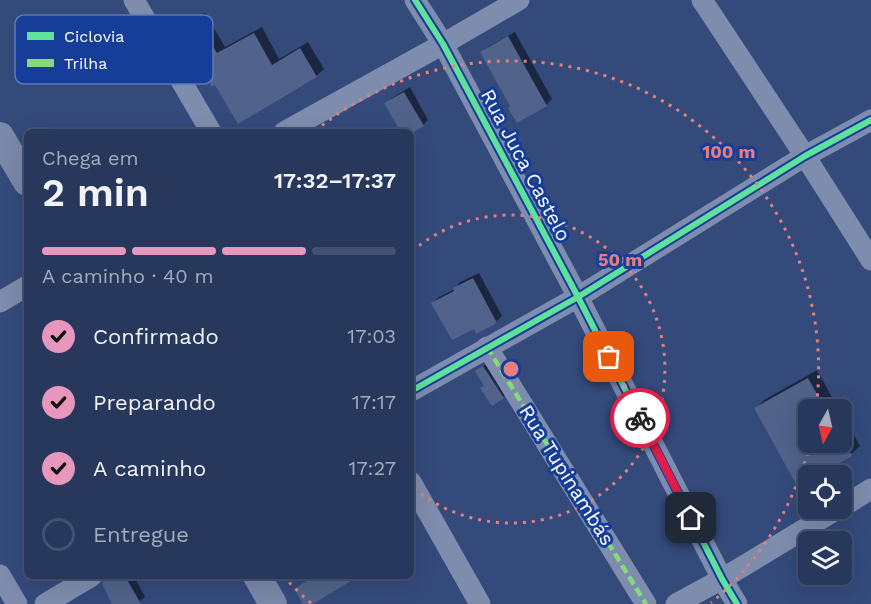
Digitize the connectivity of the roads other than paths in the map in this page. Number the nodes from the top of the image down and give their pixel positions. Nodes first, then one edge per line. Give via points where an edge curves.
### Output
1 (134, 0) edge
2 (415, 0) edge
3 (519, 0) edge
4 (702, 0) edge
5 (143, 15) edge
6 (443, 44) junction
7 (183, 84) edge
8 (871, 120) edge
9 (209, 129) edge
10 (289, 129) edge
11 (0, 136) edge
12 (805, 156) junction
13 (24, 177) edge
14 (871, 261) edge
15 (24, 288) edge
16 (578, 297) junction
17 (0, 302) edge
18 (487, 347) junction
19 (414, 389) edge
20 (414, 487) edge
21 (871, 489) edge
22 (852, 501) edge
23 (822, 519) edge
24 (0, 575) edge
25 (87, 579) edge
26 (259, 579) edge
27 (722, 579) junction
28 (17, 604) edge
29 (45, 604) edge
30 (273, 604) edge
31 (480, 604) edge
32 (646, 604) edge
33 (676, 604) edge
34 (737, 604) edge

1 - 5 street
2 - 6 street, Rua Juca Castelo
3 - 6 street
4 - 12 street
6 - 10 street
6 - 16 street, Rua Juca Castelo
7 - 9 street
8 - 12 street
11 - 13 main road
12 - 14 street
12 - 16 street
15 - 17 street
16 - 18 street
16 - 27 street, Rua Juca Castelo
18 - 19 street
18 - 32 street, Rua Tupinambás
20 - 31 street
21 - 22 street
23 - 27 street
24 - 28 street
25 - 29 street
26 - 30 main road
27 - 33 street
27 - 34 street, Rua Juca Castelo

